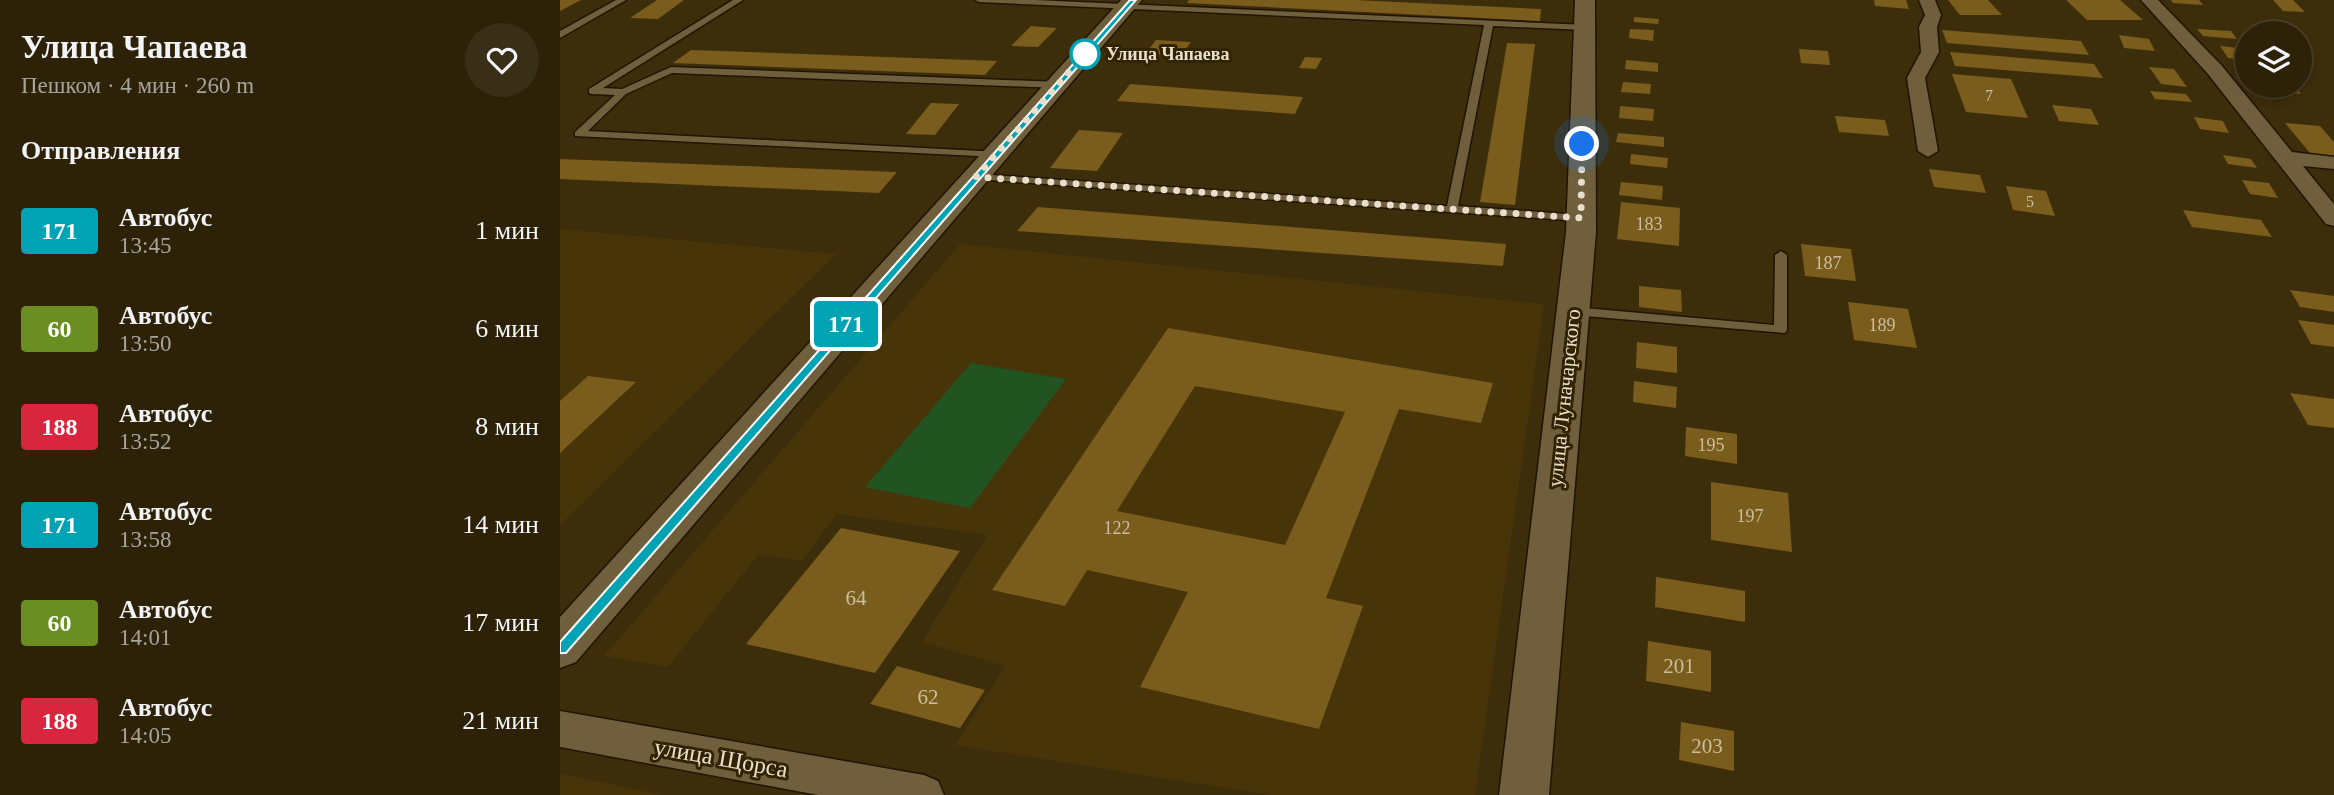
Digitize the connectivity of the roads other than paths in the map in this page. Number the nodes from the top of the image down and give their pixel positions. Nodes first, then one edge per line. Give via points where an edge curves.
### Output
1 (622, 0) edge
2 (739, 0) edge
3 (979, 0) edge
4 (1586, 0) edge
5 (1927, 0) edge
6 (2149, 0) edge
7 (1129, 4) edge
8 (1489, 23) junction
9 (1584, 27) junction
10 (560, 35) edge
11 (1058, 85) junction
12 (623, 93) junction
13 (1928, 151) dead end
14 (2288, 158) junction
15 (2334, 163) edge
16 (987, 166) junction
17 (1452, 209) junction
18 (1581, 218) junction
19 (2334, 219) edge
20 (1781, 255) dead end
21 (1573, 311) junction
22 (560, 648) edge
23 (560, 729) edge
24 (924, 795) edge
25 (1524, 795) edge

1 - 10 lane
2 - 12 lane via 592,91
3 - 7 lane
4 - 9 street, улица Луначарского
5 - 13 street via 1933,15 1928,27 1930,52 1916,78
6 - 14 street via 2216,70
7 - 8 lane
7 - 11 street
8 - 9 lane
8 - 17 lane
9 - 18 street, улица Луначарского
11 - 12 lane via 671,70
11 - 16 street
12 - 16 lane via 579,134
14 - 15 street
14 - 19 street
16 - 17 lane
16 - 22 street
17 - 18 lane
18 - 21 street, улица Луначарского
20 - 21 lane via 1780,330
21 - 25 street, улица Луначарского
23 - 24 street, улица Щорса

